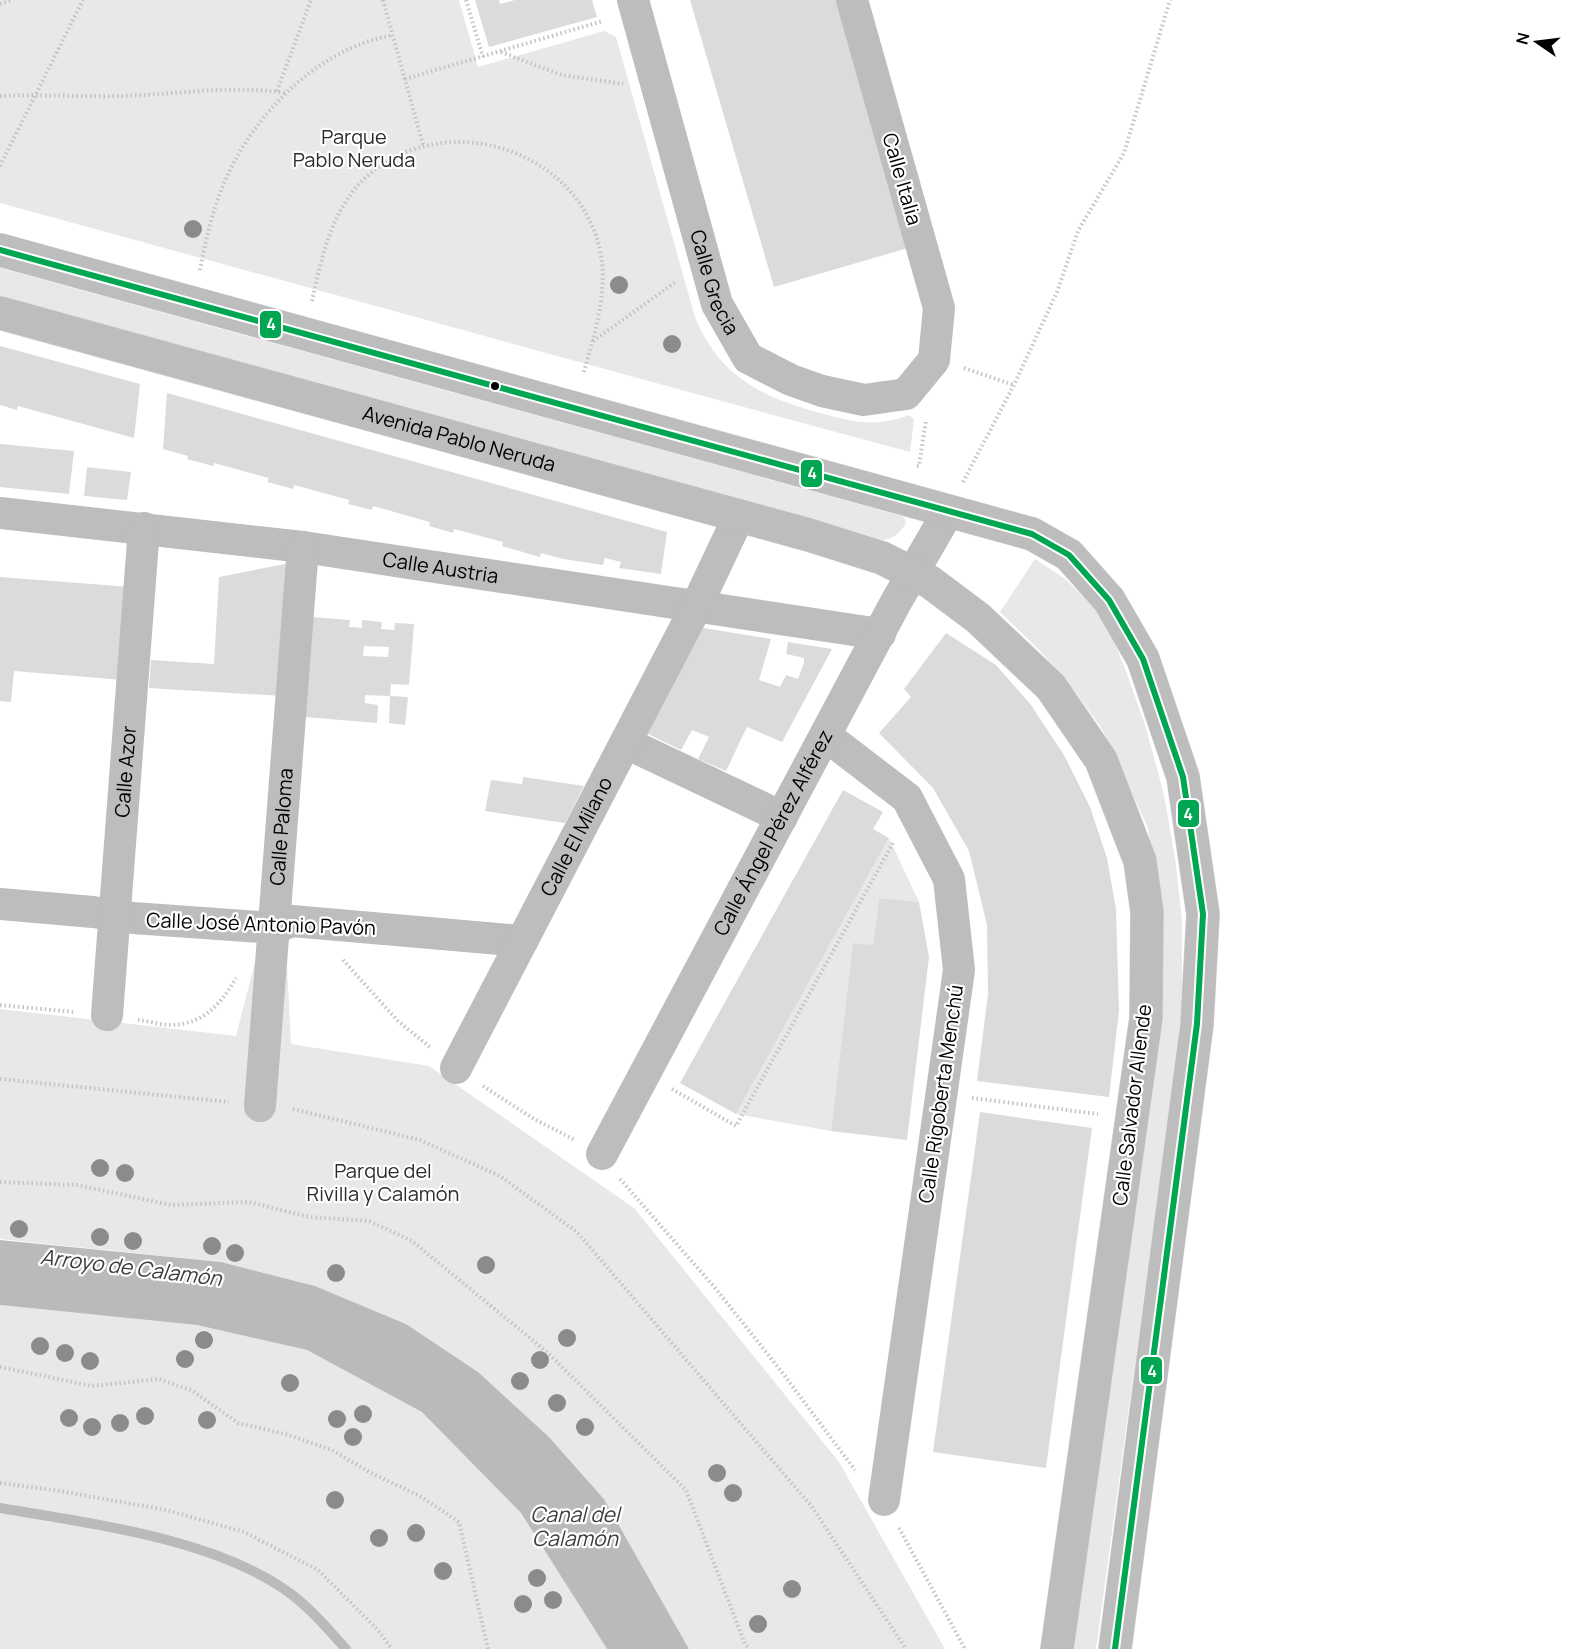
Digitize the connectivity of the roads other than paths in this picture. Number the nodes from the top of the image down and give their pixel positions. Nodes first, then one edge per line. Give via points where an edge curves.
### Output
1 (633, 0) edge
2 (852, 0) edge
3 (0, 250) edge
4 (0, 313) edge
5 (906, 394) joint
6 (948, 512) junction
7 (0, 513) edge
8 (739, 516) junction
9 (144, 528) junction
10 (303, 547) junction
11 (912, 574) junction
12 (696, 607) junction
13 (880, 634) junction
14 (825, 736) junction
15 (626, 743) junction
16 (782, 817) junction
17 (0, 904) edge
18 (115, 915) junction
19 (274, 928) junction
20 (522, 941) junction
21 (107, 1015) road end
22 (456, 1068) road end
23 (260, 1106) road end
24 (602, 1154) road end
25 (884, 1500) road end
26 (1115, 1646) edge
27 (1057, 1649) edge

1 - 5 street, Calle Grecia via 717,304 748,358 822,391 864,400
2 - 5 street, Calle Italia via 939,308 934,360
3 - 6 main road
4 - 8 main road, Avenida Pablo Neruda
6 - 11 street, Calle Ángel Pérez Alférez
6 - 26 main road via 1032,534 1069,555 1109,600 1143,659 1182,777 1203,914 1197,1024
7 - 9 street, Calle Austria
8 - 11 main road, Avenida Pablo Neruda via 882,558
8 - 12 street, Calle El Milano
9 - 10 street, Calle Austria
9 - 18 street, Calle Azor
10 - 12 street, Calle Austria
10 - 19 street, Calle Paloma
11 - 13 street, Calle Ángel Pérez Alférez
11 - 27 main road, Calle Salvador Allende via 930,582 978,618 1051,687 1101,760 1140,861 1147,912 1146,1018
12 - 13 street, Calle Austria
12 - 15 street, Calle El Milano
13 - 14 street, Calle Ángel Pérez Alférez
14 - 16 street, Calle Ángel Pérez Alférez
14 - 25 street, Calle Rigoberta Menchú via 907,798 949,879 959,970
15 - 16 street
15 - 20 street, Calle El Milano
16 - 24 street, Calle Ángel Pérez Alférez
17 - 18 street, Calle José Antonio Pavón
18 - 19 street, Calle José Antonio Pavón
18 - 21 street, Calle Azor
19 - 20 street, Calle José Antonio Pavón via 292,921
19 - 23 street, Calle Paloma
20 - 22 street, Calle El Milano

